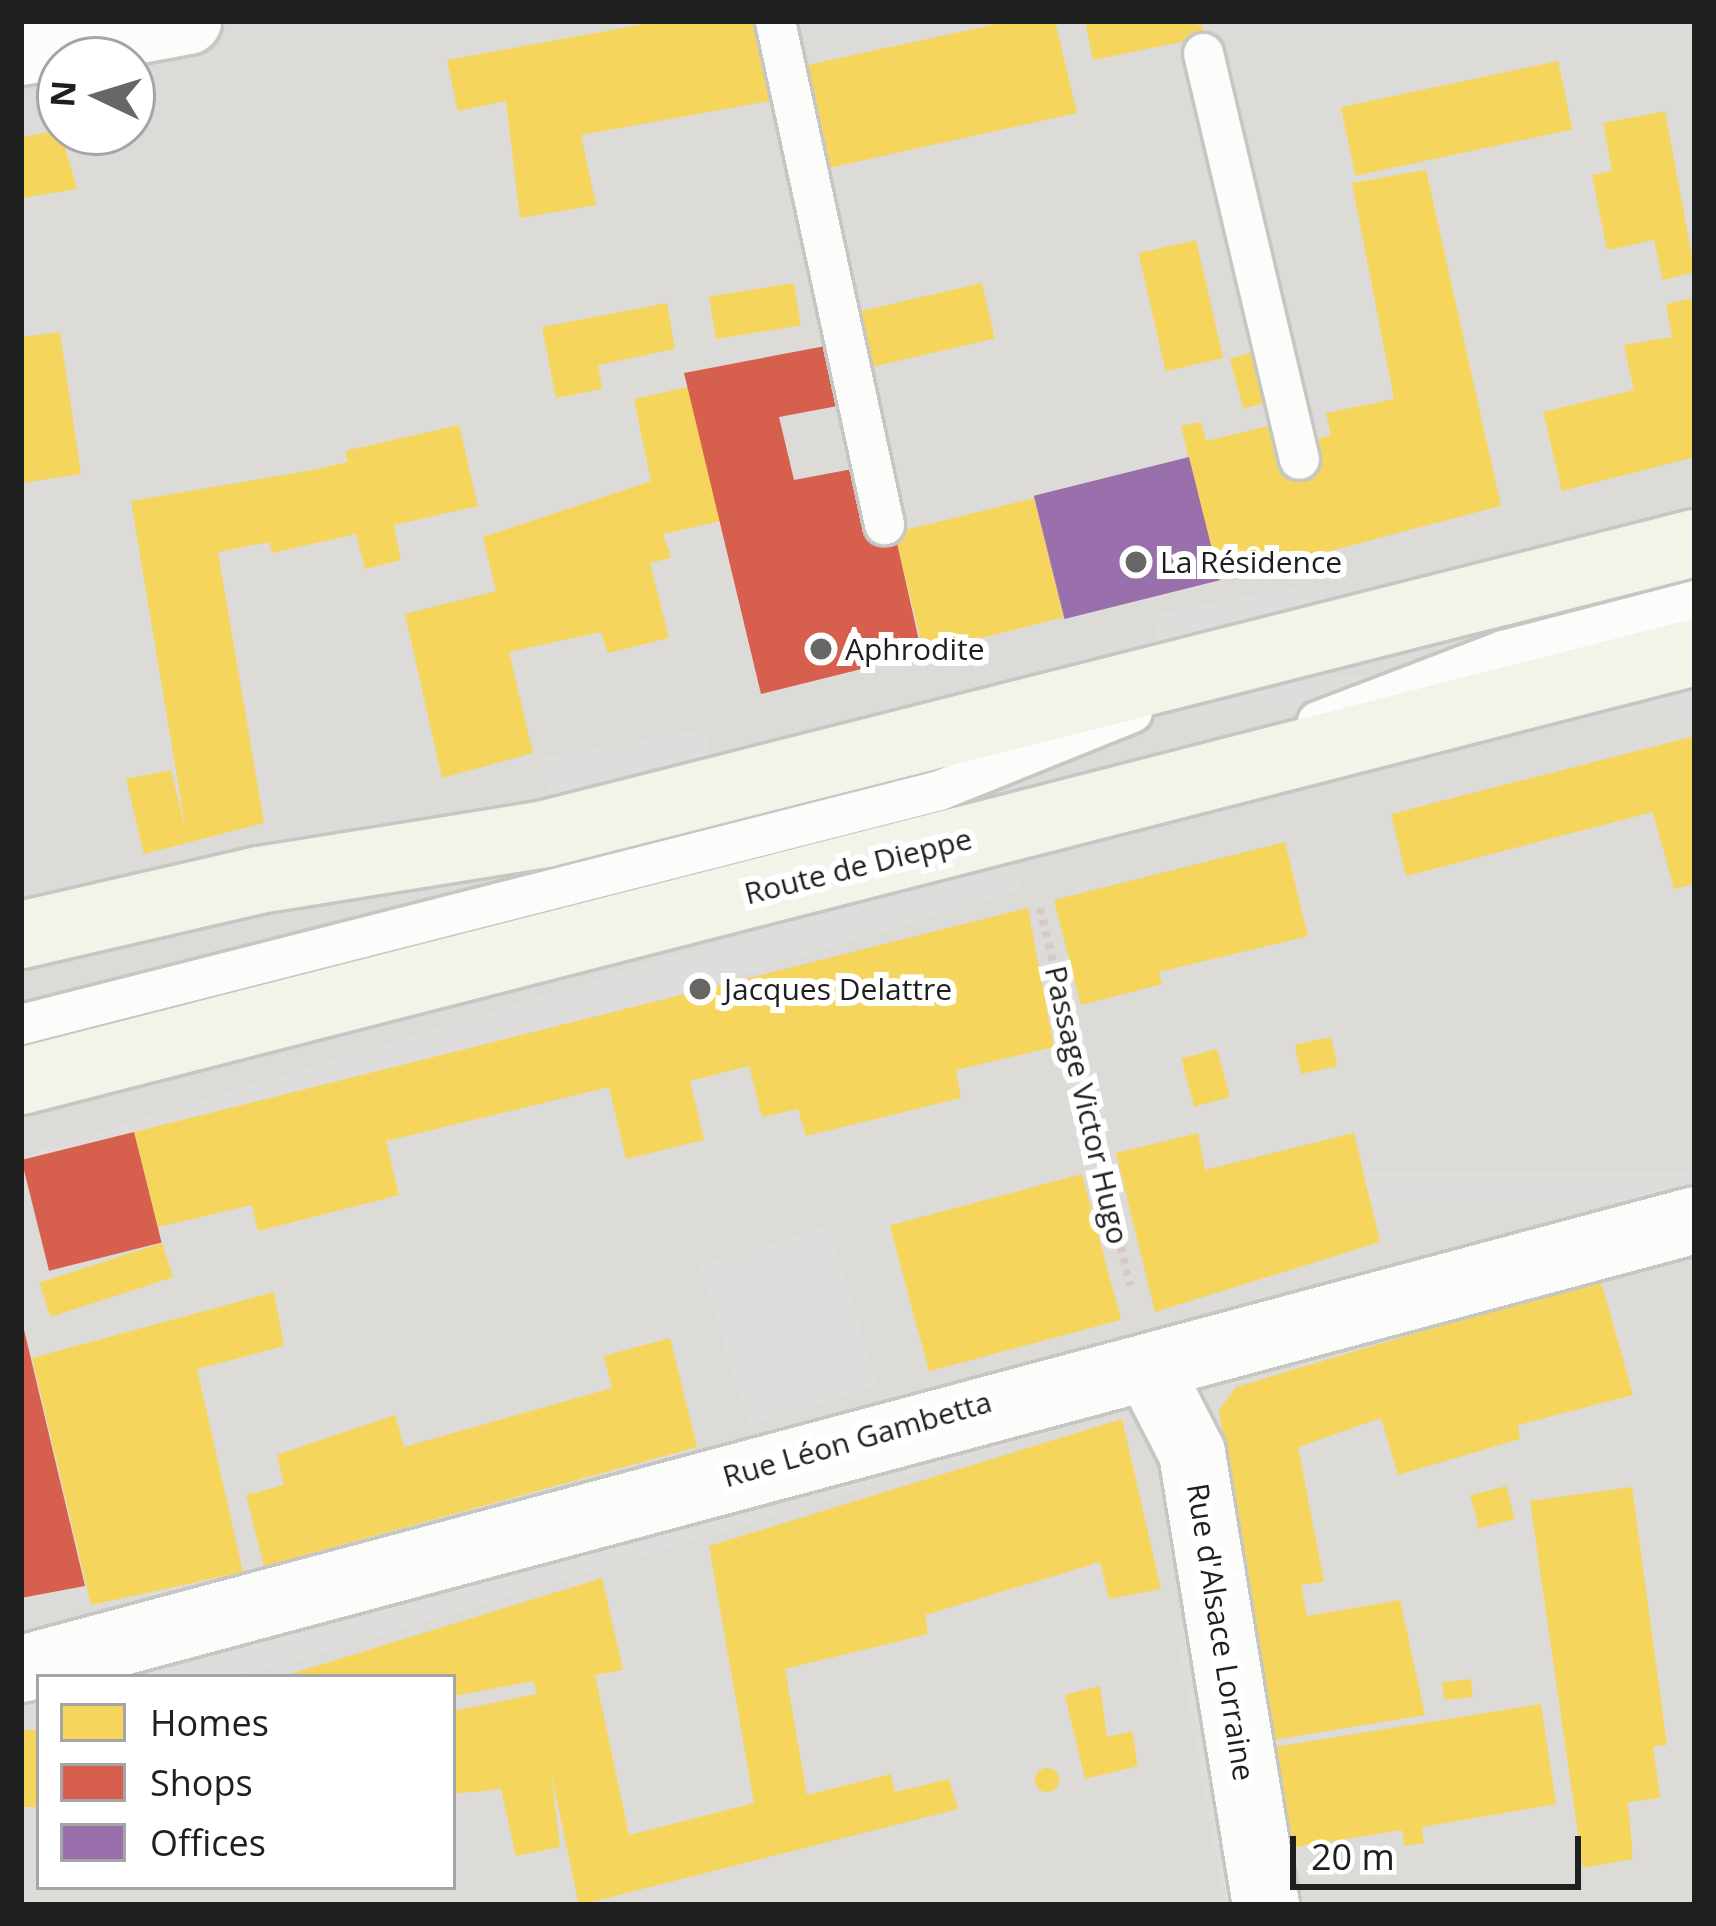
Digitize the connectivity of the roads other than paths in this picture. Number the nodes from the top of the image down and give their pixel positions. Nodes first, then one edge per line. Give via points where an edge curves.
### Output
1 (188, 21) edge
2 (775, 21) edge
3 (21, 52) edge
4 (1202, 52) dead end
5 (1299, 460) dead end
6 (884, 524) dead end
7 (1695, 543) edge
8 (1695, 600) edge
9 (1337, 629) junction
10 (1695, 652) edge
11 (1093, 806) junction
12 (21, 934) edge
13 (21, 1024) edge
14 (21, 1081) edge
15 (1695, 1220) edge
16 (1149, 1369) junction
17 (21, 1669) edge
18 (1266, 1905) edge

1 - 3 street
2 - 6 lane
4 - 5 lane
7 - 9 main road
8 - 11 lane via 1502,650
9 - 12 main road via 545,834 259,880
9 - 13 lane via 939,790
10 - 11 main road, Route de Dieppe
11 - 14 main road, Route de Dieppe
15 - 16 street, Rue Léon Gambetta
16 - 17 street, Rue Léon Gambetta via 1084,1377
16 - 18 street, Rue d'Alsace Lorraine via 1192,1453

